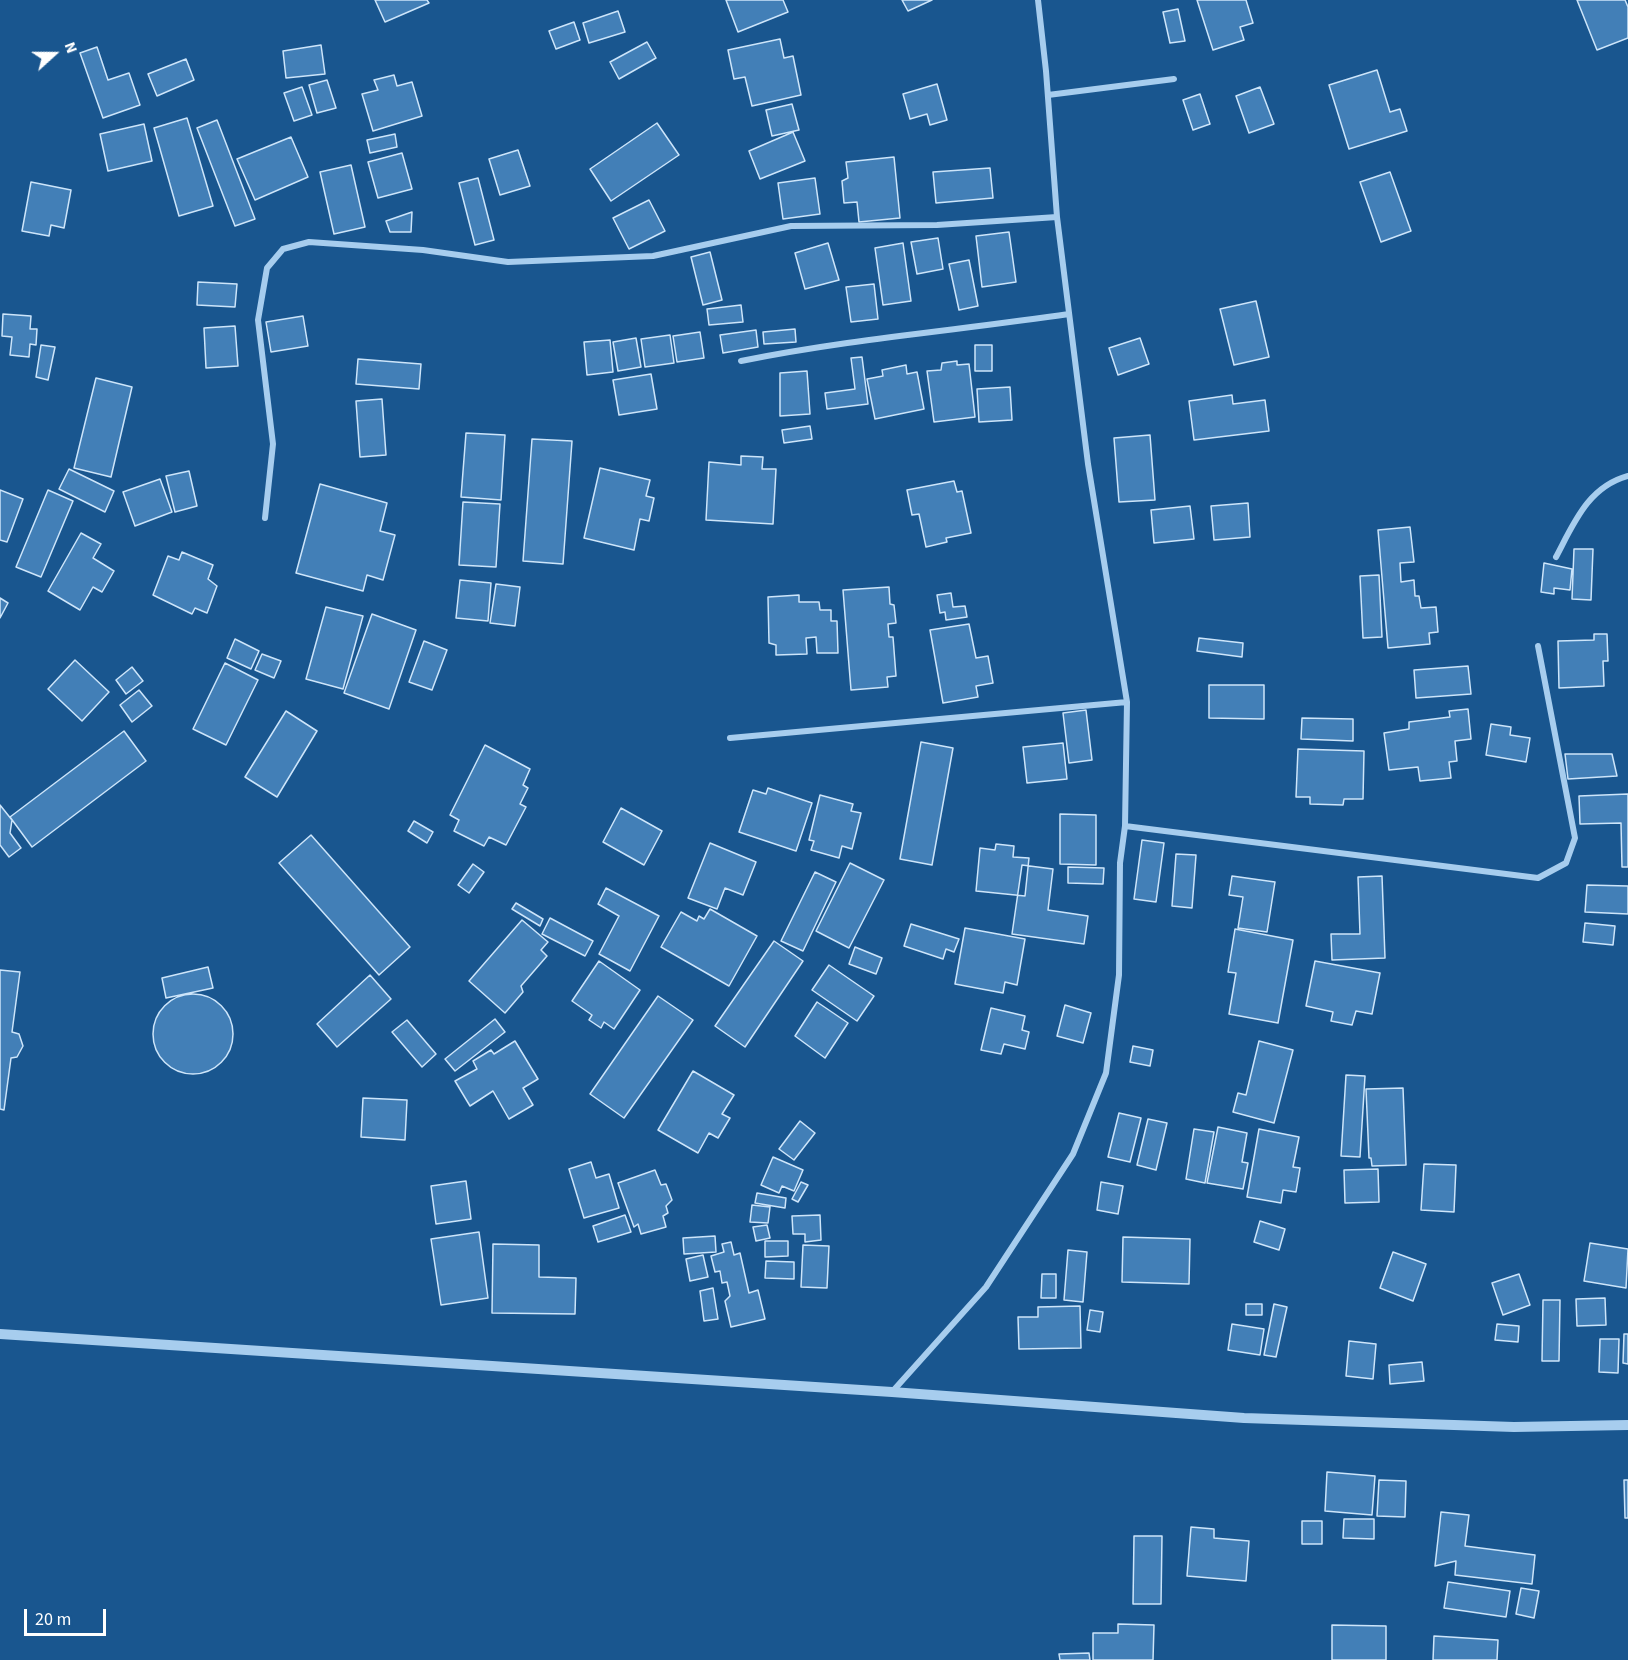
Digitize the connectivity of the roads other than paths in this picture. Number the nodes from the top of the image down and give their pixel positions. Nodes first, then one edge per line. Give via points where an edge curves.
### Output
1 (1038, 0) edge
2 (1174, 79) dead end
3 (1048, 95) junction
4 (1057, 217) junction
5 (1069, 314) junction
6 (741, 361) dead end
7 (1628, 476) edge
8 (265, 518) dead end
9 (1556, 557) dead end
10 (1538, 646) dead end
11 (1127, 702) junction
12 (730, 738) dead end
13 (1125, 826) junction
14 (0, 1334) edge
15 (892, 1392) junction
16 (1628, 1425) edge

1 - 3 street
2 - 3 street
3 - 4 street
4 - 5 street
4 - 8 street via 937,225 791,226 653,256 508,262 423,250 309,242 283,249 267,268 258,320 273,444
5 - 6 street via 948,332 873,338
5 - 11 street via 1088,464
7 - 9 street via 1611,480 1585,503
10 - 13 street via 1575,838 1566,863 1538,878
11 - 12 street
11 - 13 street
13 - 15 street via 1120,863 1119,975 1106,1073 1073,1154 986,1287
14 - 15 street
15 - 16 street via 1244,1418 1514,1427

